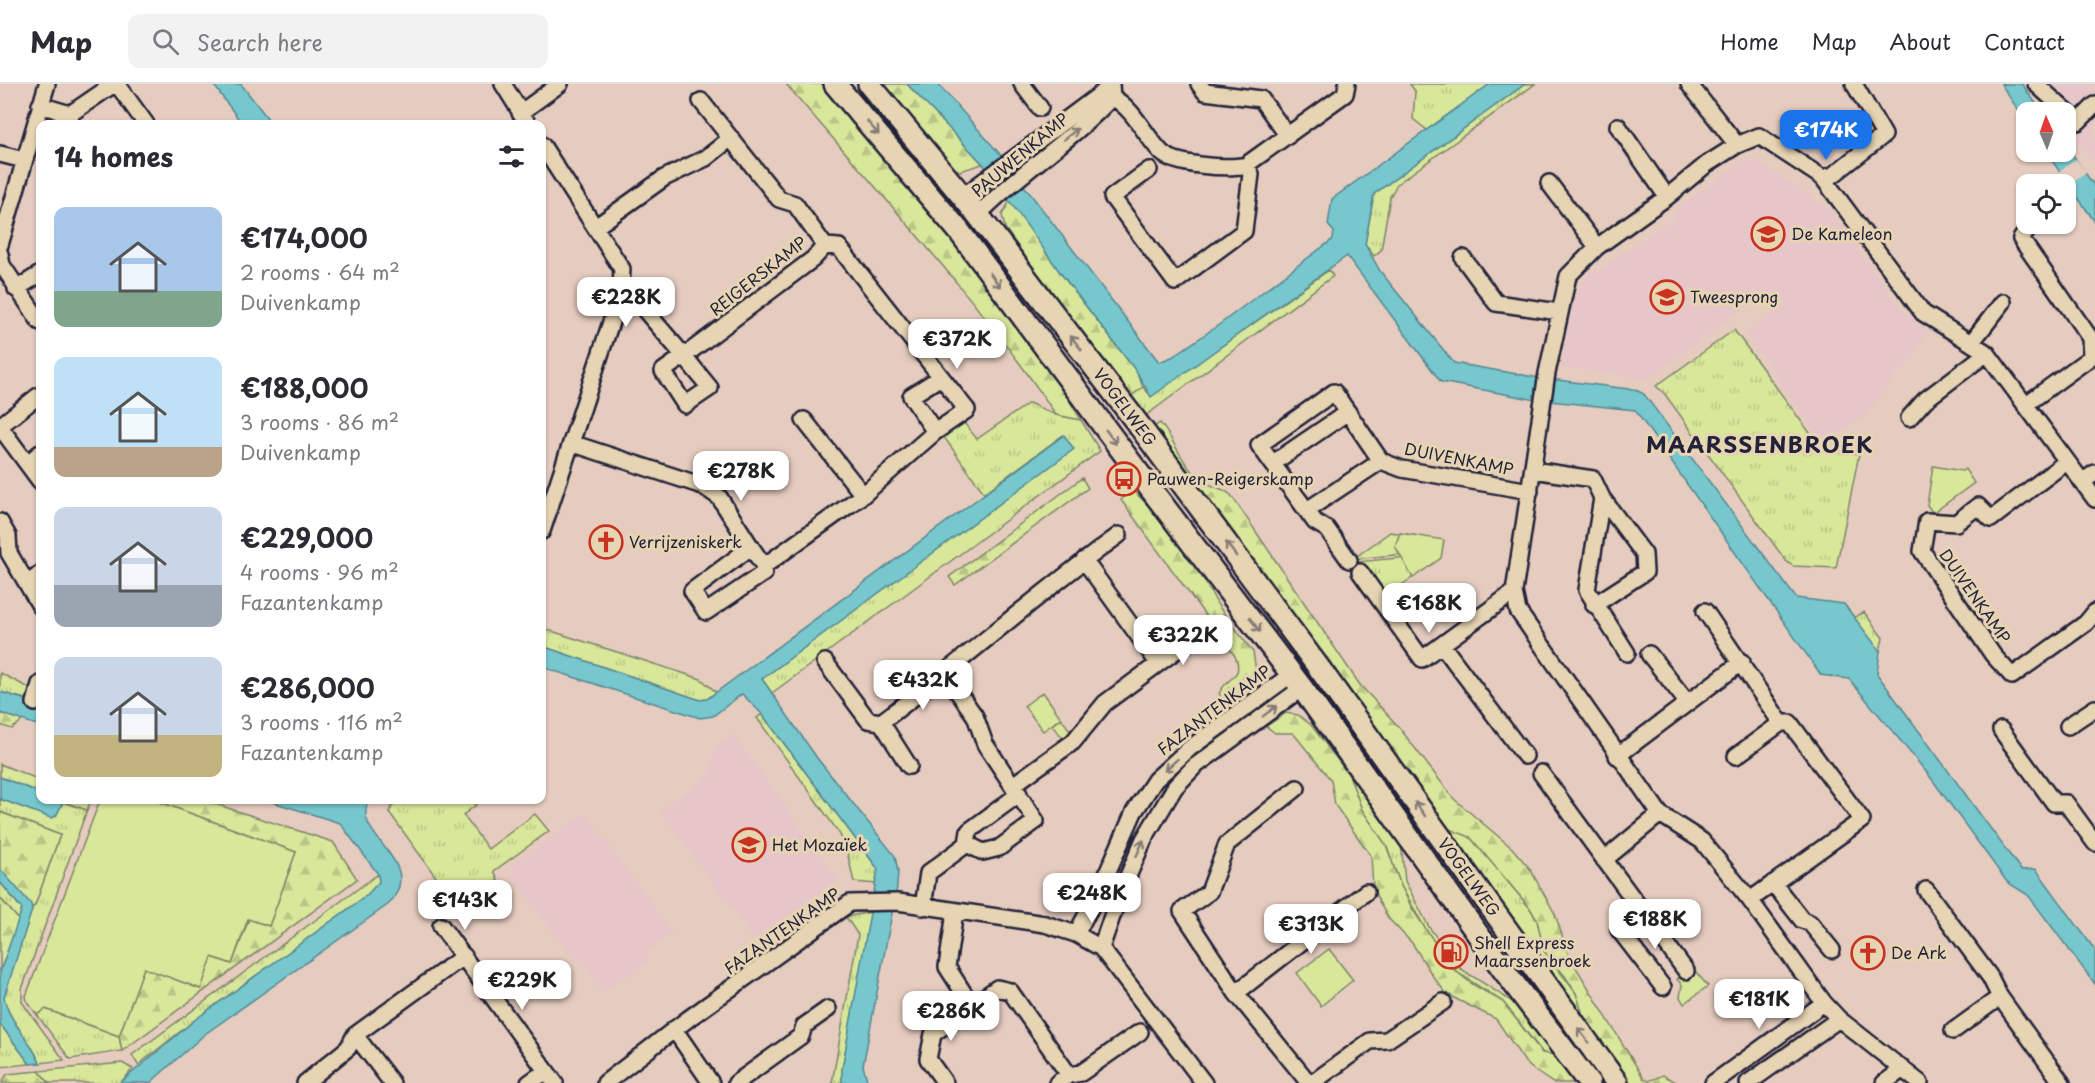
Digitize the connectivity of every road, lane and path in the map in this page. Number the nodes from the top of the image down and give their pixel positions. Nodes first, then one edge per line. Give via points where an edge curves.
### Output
1 (46, 84) edge
2 (116, 84) edge
3 (503, 84) edge
4 (560, 84) edge
5 (834, 84) edge
6 (869, 84) edge
7 (1022, 84) edge
8 (1199, 84) edge
9 (1347, 84) edge
10 (1689, 84) edge
11 (1854, 84) edge
12 (2036, 84) edge
13 (1111, 89) edge
14 (701, 100) dead end
15 (40, 105) junction
16 (2095, 105) edge
17 (1040, 108) dead end
18 (524, 119) edge
19 (143, 120) edge
20 (1618, 126) dead end
21 (1288, 136) junction
22 (730, 138) junction
23 (1737, 145) junction
24 (546, 151) edge
25 (0, 154) edge
26 (24, 160) junction
27 (1246, 165) junction
28 (1149, 170) dead end
29 (1822, 178) junction
30 (1549, 183) dead end
31 (962, 197) junction
32 (1667, 197) junction
33 (943, 211) junction
34 (978, 215) junction
35 (597, 226) junction
36 (959, 231) junction
37 (2024, 234) edge
38 (0, 245) edge
39 (825, 246) junction
40 (1597, 247) junction
41 (0, 254) edge
42 (1463, 258) dead end
43 (36, 276) edge
44 (621, 288) junction
45 (16, 290) junction
46 (2003, 302) dead end
47 (1559, 312) junction
48 (36, 317) edge
49 (1971, 343) junction
50 (1987, 353) junction
51 (941, 377) junction
52 (36, 398) edge
53 (2025, 405) junction
54 (1348, 412) junction
55 (1908, 418) dead end
56 (804, 420) dead end
57 (0, 426) edge
58 (935, 432) junction
59 (571, 443) junction
60 (34, 458) edge
61 (1381, 461) junction
62 (2066, 462) junction
63 (1273, 463) junction
64 (1533, 470) junction
65 (2095, 472) edge
66 (2082, 482) junction
67 (1530, 491) junction
68 (863, 495) junction
69 (1602, 498) junction
70 (2095, 500) edge
71 (1307, 510) junction
72 (546, 519) edge
73 (0, 522) edge
74 (1119, 535) dead end
75 (751, 547) junction
76 (1084, 560) junction
77 (1349, 560) dead end
78 (764, 566) junction
79 (724, 567) junction
80 (1360, 573) dead end
81 (36, 577) edge
82 (28, 584) junction
83 (741, 589) junction
84 (1514, 592) junction
85 (36, 599) edge
86 (1594, 605) junction
87 (1705, 611) dead end
88 (2095, 612) edge
89 (1189, 641) dead end
90 (1442, 645) junction
91 (1627, 653) dead end
92 (1649, 654) dead end
93 (825, 662) dead end
94 (1742, 662) junction
95 (1158, 663) junction
96 (1317, 666) junction
97 (945, 674) junction
98 (1297, 681) junction
99 (36, 699) edge
100 (1687, 702) junction
101 (35, 703) dead end
102 (2095, 708) edge
103 (880, 722) junction
104 (1781, 723) junction
105 (2068, 726) dead end
106 (2001, 730) dead end
107 (1525, 756) dead end
108 (1617, 756) junction
109 (1736, 756) dead end
110 (909, 766) dead end
111 (1541, 774) dead end
112 (1297, 788) dead end
113 (1016, 790) junction
114 (1660, 814) junction
115 (2095, 843) edge
116 (967, 844) junction
117 (1604, 860) junction
118 (1773, 883) junction
119 (1926, 890) dead end
120 (1366, 892) dead end
121 (1750, 900) junction
122 (923, 907) junction
123 (955, 912) junction
124 (1642, 912) junction
125 (441, 926) dead end
126 (1076, 934) junction
127 (1101, 948) junction
128 (1832, 950) dead end
129 (464, 957) junction
130 (1686, 970) dead end
131 (1663, 987) dead end
132 (1236, 993) junction
133 (2000, 997) junction
134 (1443, 1002) dead end
135 (1824, 1003) junction
136 (972, 1006) junction
137 (828, 1009) dead end
138 (1839, 1019) junction
139 (674, 1029) junction
140 (1953, 1031) dead end
141 (1140, 1032) dead end
142 (355, 1035) junction
143 (1903, 1069) junction
144 (551, 1077) edge
145 (1063, 1079) edge
146 (311, 1081) edge
147 (392, 1083) edge
148 (529, 1083) edge
149 (605, 1083) edge
150 (711, 1083) edge
151 (736, 1083) edge
152 (945, 1083) edge
153 (1204, 1083) edge
154 (1310, 1083) edge
155 (1589, 1083) edge
156 (1617, 1083) edge
157 (1713, 1083) edge
158 (1748, 1083) edge
159 (1884, 1083) edge
160 (1920, 1083) edge
161 (2062, 1083) edge

1 - 15 street
2 - 15 street via 70,114
2 - 19 street
3 - 18 street
4 - 18 street
5 -> 33 street, VOGELWEG
6 - 31 street, VOGELWEG
7 - 17 street, PAUWENKAMP
8 - 21 street via 1205,92 1261,99
9 - 21 street via 1345,94
10 - 23 street
11 - 29 street via 1884,135 1833,175
12 - 16 street via 2078,122
13 - 27 street via 1166,156 1180,162 1234,168
13 - 31 street, PAUWENKAMP
34 -> 13 street, PAUWENKAMP via 1027,169 1095,116
14 - 22 street, REIGERSKAMP
15 - 26 street
20 - 32 street
21 - 27 street
22 - 35 street via 706,158 664,178
22 - 39 street, REIGERSKAMP via 779,199 795,204
23 - 29 street, DUIVENKAMP via 1759,136
23 - 32 street, DUIVENKAMP
24 - 35 street
25 - 26 street
26 - 38 street
27 - 28 street via 1251,174 1245,231 1174,282 1112,197
29 - 49 street, DUIVENKAMP via 1923,313
30 - 40 street
31 - 33 street
31 - 34 street, VOGELWEG
32 - 40 street, DUIVENKAMP
33 - 36 street, VOGELWEG
34 - 36 street
96 -> 34 street, VOGELWEG
35 - 44 street via 622,268
36 -> 98 street, VOGELWEG
37 - 53 street via 2021,238 2090,338 2091,357
39 - 44 street, REIGERSKAMP via 813,260 684,356
39 - 51 street, REIGERSKAMP via 839,247
40 - 47 street, DUIVENKAMP via 1568,276
41 - 45 street
42 - 47 street via 1496,303
43 - 45 street
44 - 59 street
45 - 48 street
46 - 49 street
47 - 64 street, DUIVENKAMP
49 - 50 street, DUIVENKAMP
50 - 53 street, DUIVENKAMP
50 - 55 street via 1925,400
51 - 58 street via 911,396
51 - 58 street, REIGERSKAMP via 967,410
52 - 57 street
53 - 62 street, DUIVENKAMP
54 - 61 street, DUIVENKAMP
54 - 63 street
54 - 63 street, DUIVENKAMP via 1334,392 1259,445
56 - 68 street
57 - 60 street
58 - 68 street, REIGERSKAMP
59 - 72 street
59 - 75 street via 703,486 719,497
61 - 67 street, DUIVENKAMP via 1402,469
61 - 71 street, DUIVENKAMP
62 - 66 street, DUIVENKAMP
62 - 88 street, DUIVENKAMP via 1991,519 1978,506 1956,523 1928,521 1922,551 1993,655 2012,676
63 - 71 street, DUIVENKAMP
64 - 67 street, DUIVENKAMP
64 - 69 street, DUIVENKAMP via 1593,479
65 - 66 street
66 - 70 street, DUIVENKAMP
67 - 84 street, DUIVENKAMP
68 - 78 street, REIGERSKAMP
69 - 86 street via 1587,590
69 - 86 street, DUIVENKAMP via 1644,554 1645,572
71 - 77 street, DUIVENKAMP via 1315,522 1327,529
73 - 82 street via 8,536 9,553
74 - 76 street
75 - 78 street
75 - 79 street, REIGERSKAMP
76 - 95 street
76 - 97 street
78 - 83 street, REIGERSKAMP via 764,573
79 - 83 street
79 - 83 street, REIGERSKAMP via 692,591 706,612
80 - 90 street via 1422,659
81 - 82 street
82 - 85 street
84 - 90 street
84 - 108 street, DUIVENKAMP via 1518,611
86 - 91 street
87 - 94 street
89 - 95 street
90 - 107 street
92 - 100 street
93 - 103 street via 868,720
94 - 100 street
94 - 104 street
95 - 113 street via 1105,704 1072,742
96 - 98 street
156 -> 96 street, VOGELWEG
97 - 103 street
97 - 113 street via 975,716 980,734
98 -> 126 street, FAZANTENKAMP via 1190,748 1155,780 1134,812
127 -> 98 street, FAZANTENKAMP via 1144,839 1175,788 1194,767
98 - 155 street, VOGELWEG
99 - 101 street
100 - 108 street
102 - 105 street
103 - 110 street
104 - 109 street
104 - 118 street via 1790,723 1862,820
106 - 115 street via 2054,803 2066,803
108 - 114 street, DUIVENKAMP
111 - 117 street
112 - 132 street via 1227,844 1209,892 1182,911
113 - 116 street via 969,831
113 - 116 street via 1036,821 999,848 983,852
114 - 117 street
114 - 121 street, DUIVENKAMP via 1702,841
116 - 122 street via 928,873
117 - 124 street
118 - 121 street
118 - 128 street
119 - 133 street via 1990,977
120 - 132 street
121 - 135 street, DUIVENKAMP
122 - 123 street, FAZANTENKAMP
122 - 139 street, FAZANTENKAMP via 898,902 850,903
123 - 126 street, FAZANTENKAMP via 1045,924
123 - 136 street via 947,967
124 - 130 street
124 - 131 street via 1619,930
125 - 129 street
126 - 127 street, FAZANTENKAMP
127 - 153 street, FAZANTENKAMP
129 - 142 street
129 - 144 street
132 - 154 street
133 - 140 street
133 - 161 street
134 - 154 street via 1386,1040 1370,1041
135 - 138 street, DUIVENKAMP
135 - 157 street
136 - 145 street via 997,988 1010,991
136 - 152 street via 933,1034 928,1059
137 - 151 street via 804,1026 801,1036
138 - 143 street, DUIVENKAMP
138 - 158 street
139 - 149 street, FAZANTENKAMP
139 - 150 street
141 - 145 street via 1081,1073
142 - 146 street via 348,1048
142 - 147 street
143 - 159 street
143 - 160 street, DUIVENKAMP
144 - 148 street

